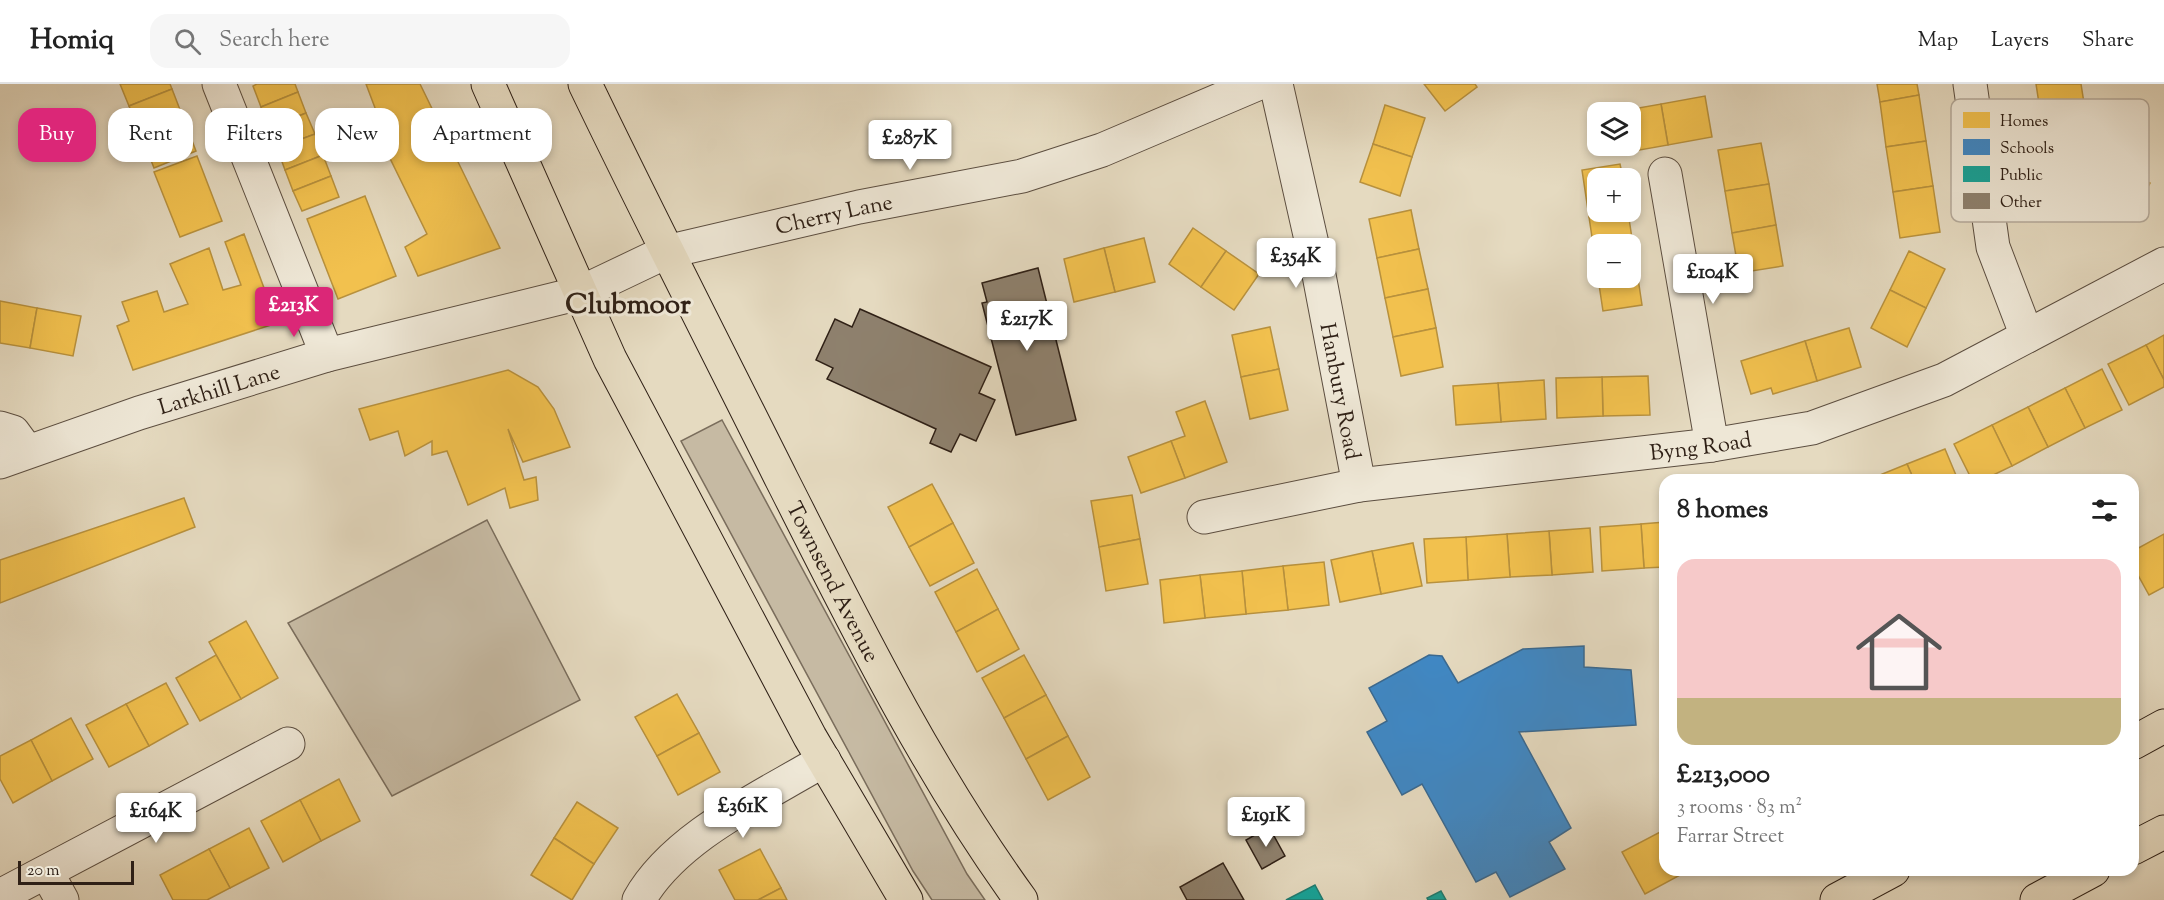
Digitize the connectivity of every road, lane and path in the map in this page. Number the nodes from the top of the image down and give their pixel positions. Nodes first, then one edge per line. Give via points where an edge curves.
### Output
1 (219, 84) edge
2 (488, 84) edge
3 (585, 84) edge
4 (1257, 84) edge
5 (1276, 84) edge
6 (1970, 84) edge
7 (1972, 99) edge
8 (1665, 174) dead end
9 (1989, 222) edge
10 (666, 252) junction
11 (2164, 264) edge
12 (580, 293) junction
13 (2027, 336) junction
14 (327, 355) junction
15 (0, 428) edge
16 (1712, 445) junction
17 (14, 457) edge
18 (1359, 485) junction
19 (1204, 517) dead end
20 (2164, 726) edge
21 (2139, 740) edge
22 (288, 744) dead end
23 (824, 760) junction
24 (2164, 832) edge
25 (2139, 845) edge
26 (1882, 876) edge
27 (2082, 876) edge
28 (54, 887) edge
29 (0, 896) edge
30 (639, 900) edge
31 (906, 900) edge
32 (1021, 900) edge
33 (1837, 900) edge
34 (2037, 900) edge

1 - 14 street
2 - 12 main road
3 - 10 main road, Townsend Avenue
4 - 10 street, Cherry Lane via 1102,150 1022,176 859,207
5 - 18 street, Hanbury Road via 1319,275
6 - 7 street
8 - 16 street
9 - 13 street via 1993,247
10 - 12 street, Cherry Lane
10 - 32 main road, Townsend Avenue via 865,645 980,843
11 - 13 street, Byng Road
12 - 14 street, Larkhill Lane
12 - 23 main road via 610,359
13 - 16 street, Byng Road via 1944,380 1812,428
14 - 17 street, Larkhill Lane
15 - 17 street via 13,432
16 - 18 street, Byng Road
18 - 19 street, Byng Road
20 - 21 main road
22 - 28 street
23 - 30 street via 699,837 662,870
23 - 31 main road
24 - 25 main road
26 - 33 main road
27 - 34 main road
28 - 29 street

